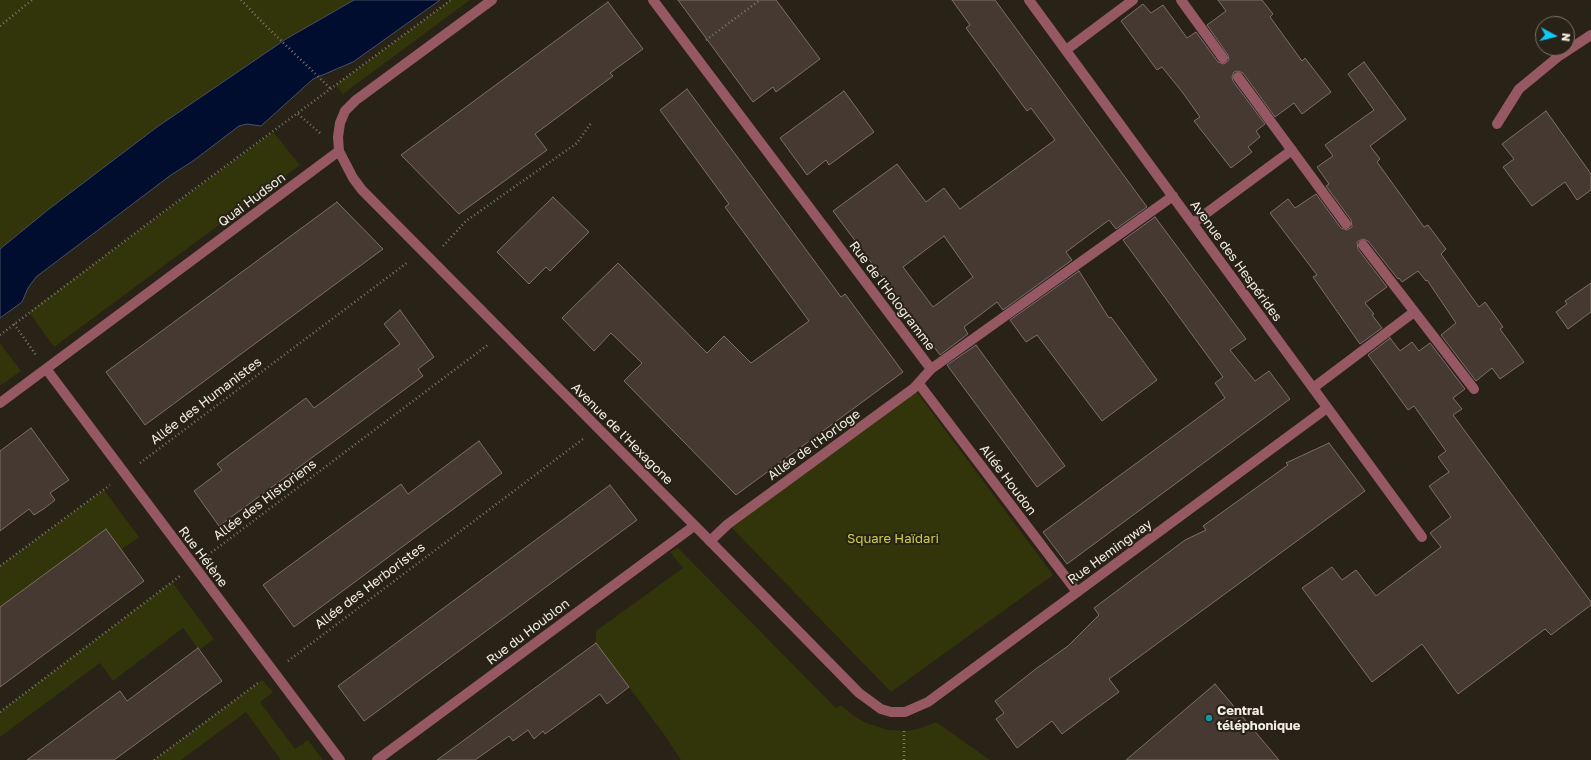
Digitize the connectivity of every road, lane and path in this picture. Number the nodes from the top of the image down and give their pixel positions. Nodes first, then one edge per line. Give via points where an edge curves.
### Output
1 (32, 0) edge
2 (240, 0) edge
3 (451, 0) edge
4 (492, 0) edge
5 (653, 0) edge
6 (760, 0) edge
7 (1029, 0) edge
8 (1134, 0) edge
9 (1181, 0) edge
10 (0, 26) edge
11 (1591, 35) edge
12 (1066, 50) junction
13 (692, 51) junction
14 (1223, 58) dead end
15 (1238, 77) dead end
16 (331, 89) junction
17 (591, 123) dead end
18 (1496, 124) dead end
19 (1292, 150) junction
20 (339, 151) junction
21 (1172, 196) junction
22 (1192, 223) junction
23 (1346, 224) dead end
24 (1363, 245) dead end
25 (423, 251) junction
26 (431, 259) junction
27 (1414, 312) junction
28 (14, 324) junction
29 (503, 333) junction
30 (0, 335) edge
31 (931, 369) junction
32 (47, 370) junction
33 (919, 384) junction
34 (1313, 388) junction
35 (1474, 390) dead end
36 (0, 403) edge
37 (1327, 408) junction
38 (598, 428) junction
39 (124, 474) junction
40 (694, 526) junction
41 (1422, 537) dead end
42 (710, 541) junction
43 (0, 566) edge
44 (194, 566) junction
45 (1077, 592) junction
46 (273, 672) junction
47 (0, 712) edge
48 (905, 712) junction
49 (154, 760) edge
50 (340, 760) edge
51 (377, 760) edge
52 (904, 760) edge

1 - 10 path
2 - 16 path
3 - 16 path
4 - 20 street via 356,100 345,111 340,123
5 - 13 street, Rue de l'Hologramme
6 - 13 path
7 - 12 street, Avenue des Hespérides
8 - 12 street
9 - 14 street
11 - 18 street via 1518,88
12 - 21 street, Avenue des Hespérides
13 - 31 street, Rue de l'Hologramme
15 - 19 street
16 - 28 path
17 - 26 path via 577,143 466,222
19 - 22 street
19 - 23 street
20 - 25 street, Avenue de l'Hexagone via 362,190
20 - 32 street, Quai Hudson
21 - 22 street, Avenue des Hespérides
21 - 31 street, Rue de l'Hologramme
22 - 34 street, Avenue des Hespérides
24 - 27 street
25 - 26 street, Avenue de l'Hexagone
25 - 39 path, Allée des Humanistes
26 - 29 street, Avenue de l'Hexagone
27 - 34 street
27 - 35 street
28 - 30 path
28 - 32 path
29 - 38 street, Avenue de l'Hexagone
29 - 44 path, Allée des Historiens
31 - 33 street, Allée de l'Horloge
32 - 36 street, Quai Hudson
32 - 39 street, Rue Hélène
33 - 42 street, Allée de l'Horloge via 728,524
33 - 45 street, Allée Houdon
34 - 37 street, Avenue des Hespérides
37 - 41 street, Avenue des Hespérides
37 - 45 street, Rue Hemingway
38 - 40 street, Avenue de l'Hexagone
38 - 46 path, Allée des Herboristes
39 - 43 path, Allée des Humanistes
39 - 44 street, Rue Hélène
40 - 42 street, Avenue de l'Hexagone
40 - 51 street, Rue du Houblon
42 - 48 street, Avenue de l'Hexagone via 859,693 881,709
44 - 46 street, Rue Hélène
44 - 47 path, Allée des Historiens
45 - 48 street, Rue Hemingway via 928,702
46 - 49 path, Allée des Herboristes
46 - 50 street, Rue Hélène
48 - 52 path

